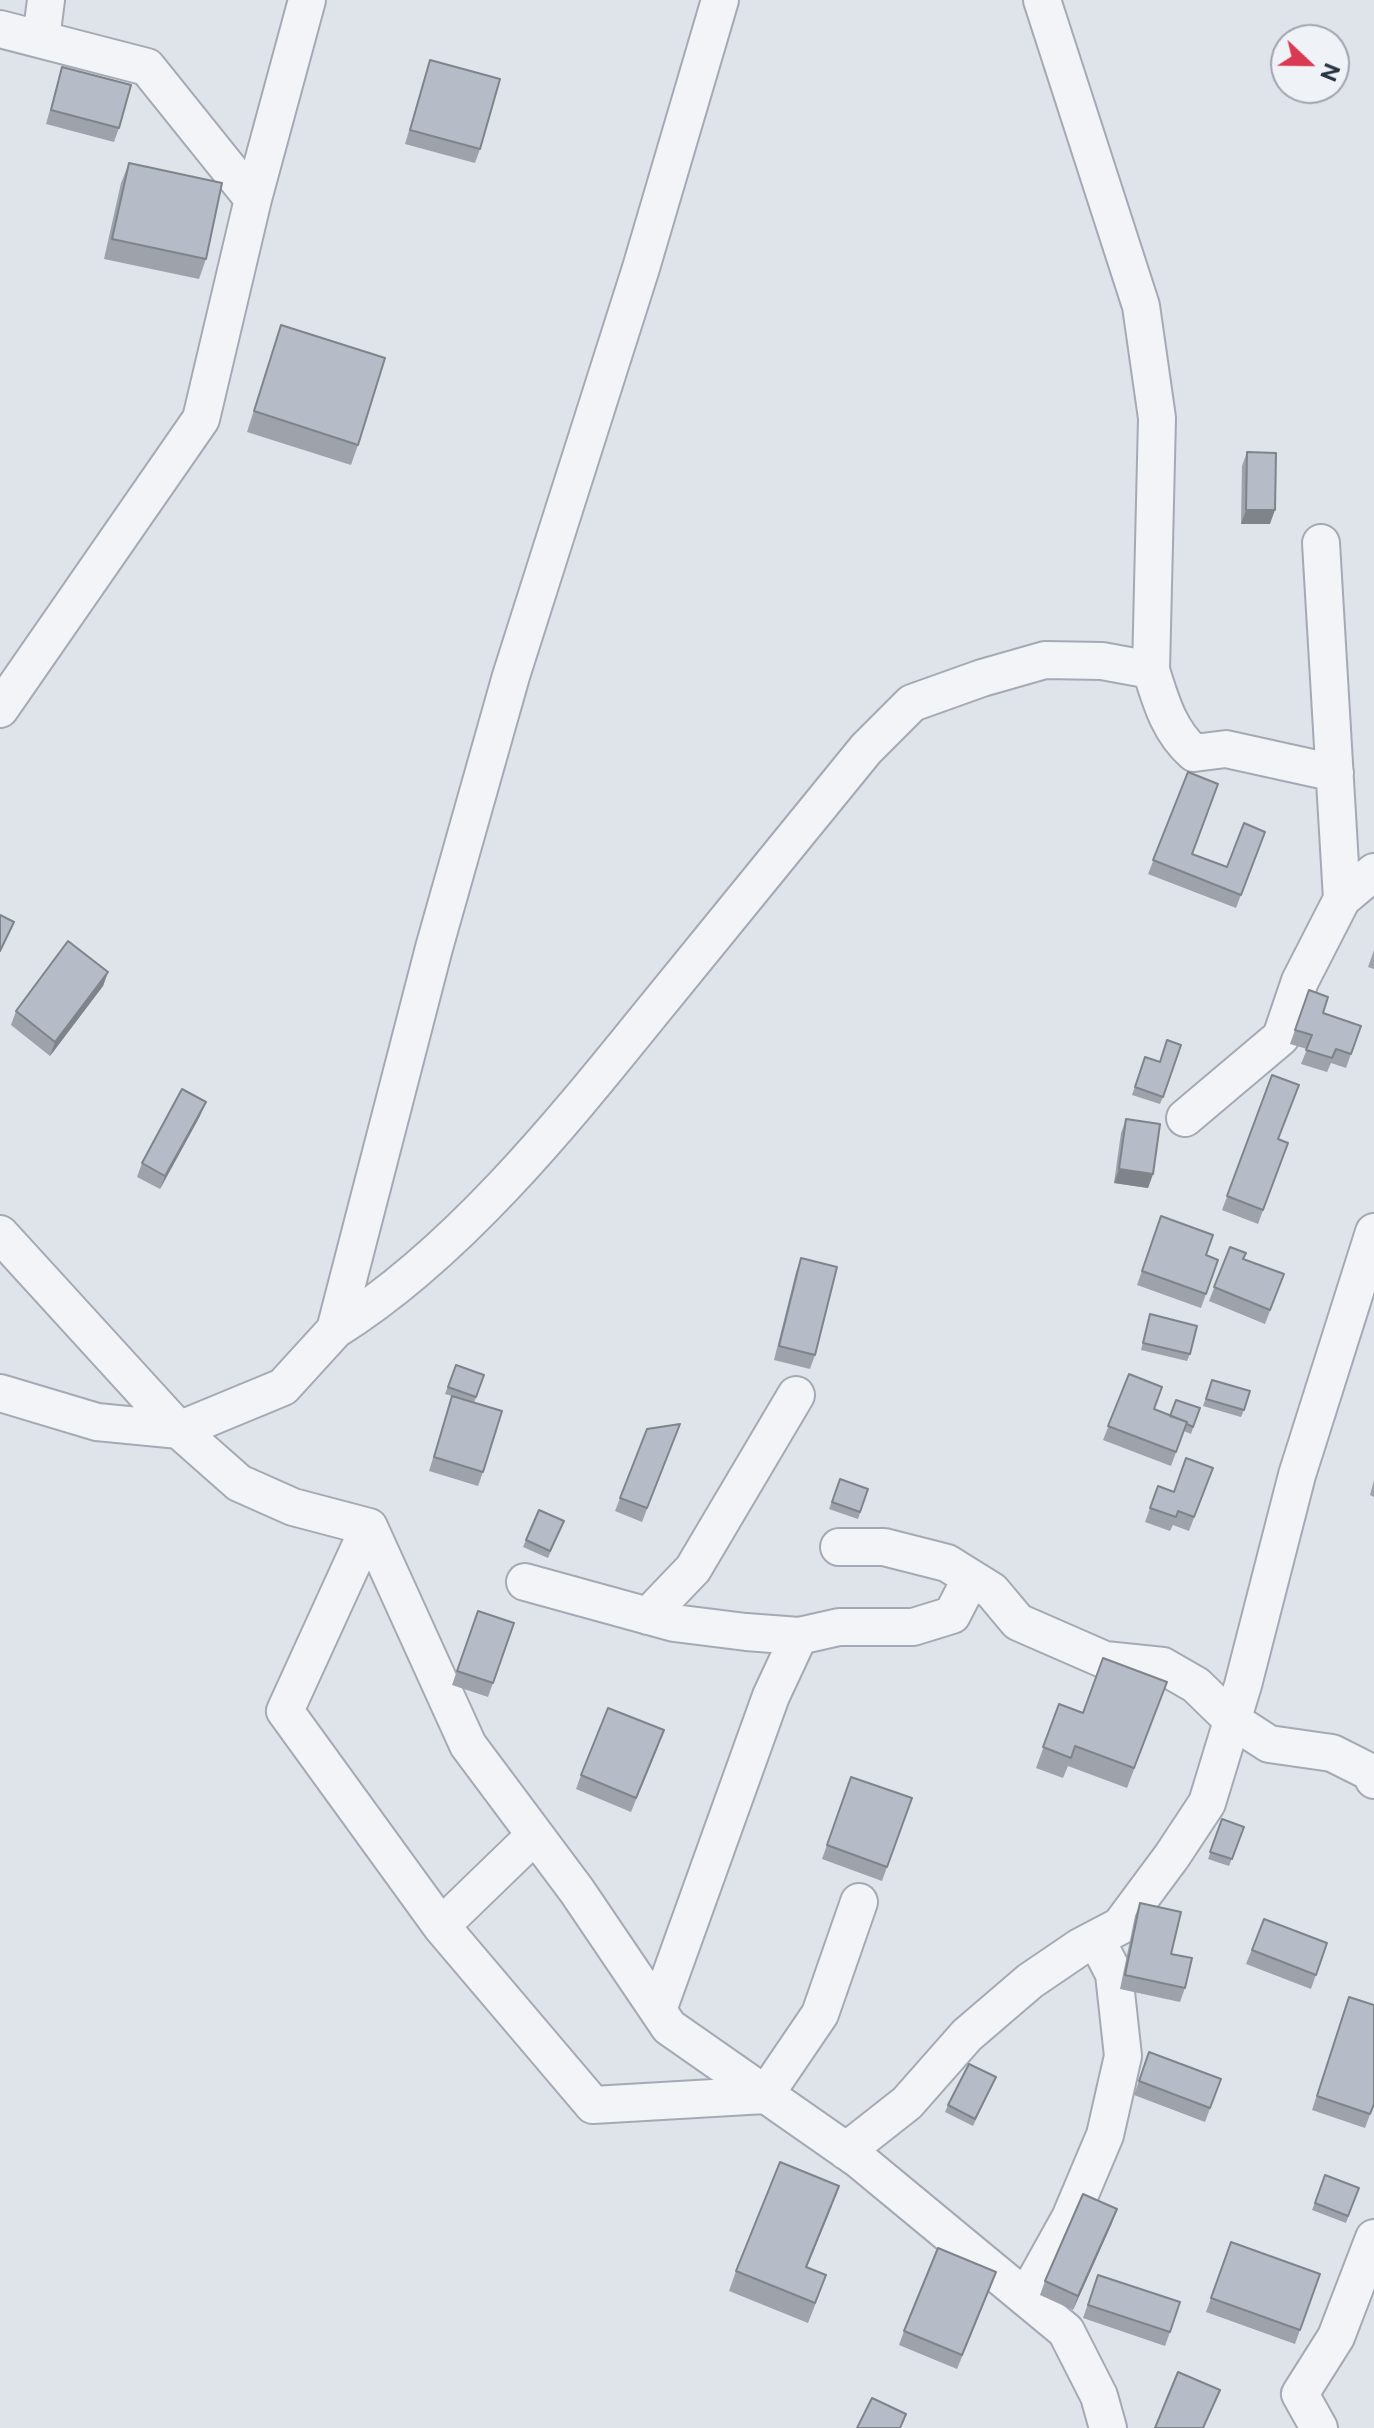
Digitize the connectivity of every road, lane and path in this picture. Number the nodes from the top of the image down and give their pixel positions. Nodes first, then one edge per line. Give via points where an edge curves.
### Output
1 (46, 0) edge
2 (307, 0) edge
3 (720, 0) edge
4 (1042, 0) edge
5 (0, 29) edge
6 (41, 39) junction
7 (253, 199) junction
8 (1321, 543) dead end
9 (1151, 670) junction
10 (0, 709) edge
11 (1335, 773) junction
12 (1374, 872) edge
13 (1342, 899) junction
14 (1185, 1118) dead end
15 (1374, 1232) edge
16 (0, 1234) edge
17 (335, 1330) junction
18 (0, 1393) edge
19 (796, 1395) dead end
20 (179, 1430) junction
21 (369, 1527) junction
22 (839, 1547) dead end
23 (971, 1578) junction
24 (525, 1582) dead end
25 (648, 1616) junction
26 (799, 1636) junction
27 (1232, 1720) junction
28 (1374, 1780) edge
29 (535, 1835) junction
30 (859, 1902) dead end
31 (441, 1926) junction
32 (1096, 1939) junction
33 (658, 2010) junction
34 (765, 2095) junction
35 (846, 2151) junction
36 (1374, 2238) edge
37 (1026, 2297) junction
38 (1108, 2428) edge
39 (1319, 2428) edge

1 - 6 street
2 - 7 street
3 - 17 street via 511,676
4 - 9 street via 1141,306 1157,418
5 - 6 street
6 - 7 street via 147,67
7 - 10 street via 201,419
8 - 11 street
9 - 11 street via 1178,739 1194,753 1226,749
9 - 17 street via 1102,661 1045,660 912,703 866,749 582,1098 471,1219 370,1308
11 - 13 street
12 - 13 street
13 - 14 street via 1300,981 1281,1037
15 - 27 street via 1297,1475
16 - 20 street
17 - 20 street via 283,1387
18 - 20 street via 97,1422
19 - 25 street via 693,1569
20 - 21 street via 239,1483 293,1507
21 - 29 street via 468,1745
21 - 31 street via 285,1711
22 - 23 street via 884,1547 947,1563
23 - 26 street via 952,1615 913,1627 839,1627
23 - 27 street via 992,1591 1018,1622 1105,1660 1163,1666 1196,1685
24 - 25 street
25 - 26 street
26 - 33 street via 771,1696
27 - 28 street via 1269,1744 1332,1753 1370,1772
27 - 32 street via 1207,1803 1120,1926
29 - 31 street
29 - 33 street
30 - 34 street via 820,2014
31 - 34 street via 593,2105
32 - 35 street via 1019,1990 967,2035 907,2103
32 - 37 street via 1114,1974 1123,2056 1105,2135 1070,2218
33 - 34 street via 669,2027
34 - 35 street
35 - 37 street
36 - 39 street via 1336,2337 1300,2394
37 - 38 street via 1066,2331 1099,2396

